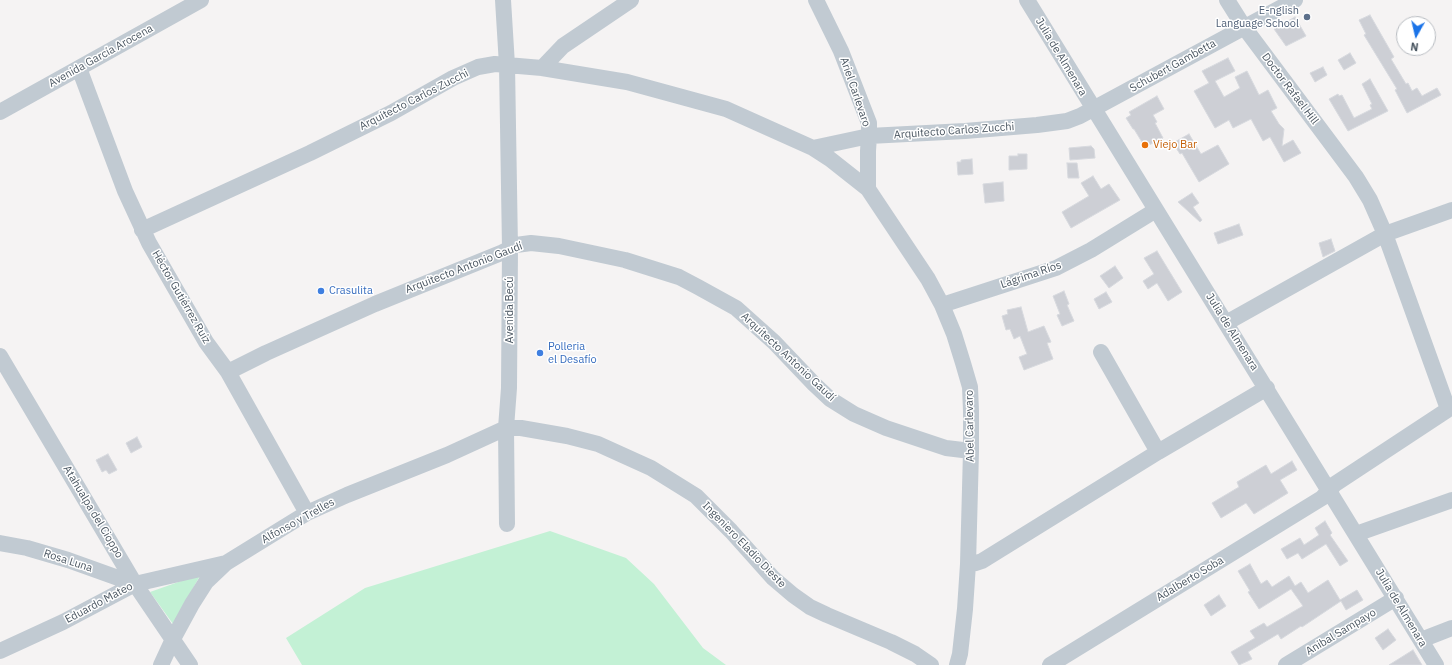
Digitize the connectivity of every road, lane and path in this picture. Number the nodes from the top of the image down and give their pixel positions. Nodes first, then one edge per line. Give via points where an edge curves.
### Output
1 (201, 0) edge
2 (503, 0) edge
3 (631, 0) edge
4 (816, 0) edge
5 (1027, 0) edge
6 (1227, 0) edge
7 (1295, 0) edge
8 (1244, 27) junction
9 (506, 65) junction
10 (79, 68) junction
11 (542, 68) junction
12 (1093, 109) junction
13 (0, 112) edge
14 (869, 136) junction
15 (813, 148) junction
16 (868, 189) junction
17 (1156, 210) junction
18 (1452, 210) edge
19 (142, 230) junction
20 (1385, 234) junction
21 (510, 248) junction
22 (942, 305) junction
23 (1226, 323) junction
24 (1101, 352) dead end
25 (0, 356) edge
26 (228, 372) junction
27 (1267, 388) junction
28 (1450, 408) edge
29 (506, 428) junction
30 (971, 451) junction
31 (1158, 452) junction
32 (1329, 490) junction
33 (1452, 500) edge
34 (307, 513) junction
35 (507, 524) dead end
36 (1356, 534) junction
37 (0, 543) edge
38 (226, 563) junction
39 (968, 564) junction
40 (135, 584) junction
41 (1396, 598) junction
42 (1452, 628) edge
43 (173, 639) junction
44 (1421, 640) junction
45 (0, 651) edge
46 (162, 665) edge
47 (190, 665) edge
48 (931, 665) edge
49 (957, 665) edge
50 (1050, 665) edge
51 (1286, 665) edge
52 (1436, 665) edge

1 - 10 street, Avenida García Arocena
2 - 9 street, Avenida Becú
3 - 11 street via 563,46
4 - 14 street, Ariel Carlevaro via 841,51 868,123
5 - 12 street, Julia de Almenara
6 - 8 street, Doctor Rafael Hill
7 - 8 street, Schubert Gambetta
8 - 12 street, Schubert Gambetta
8 - 20 street, Doctor Rafael Hill via 1356,177 1370,200
9 - 11 street, Arquitecto Carlos Zucchi
9 - 19 street, Arquitecto Carlos Zucchi via 495,64 478,68 453,78 391,113 310,153
9 - 21 street, Avenida Becú
10 - 13 street, Avenida García Arocena
10 - 19 street, Héctor Gutiérrez Ruiz
11 - 15 street, Arquitecto Carlos Zucchi via 627,82 726,109
12 - 14 street, Arquitecto Carlos Zucchi via 1067,122
12 - 17 street, Julia de Almenara
14 - 15 street, Arquitecto Carlos Zucchi
14 - 16 street, Ariel Carlevaro
15 - 16 street, Arquitecto Carlos Zucchi
16 - 22 street, Abel Carlevaro via 914,255
17 - 22 street, Lágrima Ríos via 1056,268
17 - 23 street, Julia de Almenara
18 - 20 street
19 - 26 street, Héctor Gutiérrez Ruiz via 206,342
20 - 23 street
20 - 28 street, Doctor Rafael Hill
21 - 26 street, Arquitecto Antonio Gaudí via 310,332
21 - 29 street, Avenida Becú via 509,388
21 - 30 street, Arquitecto Antonio Gaudí via 531,243 559,246 625,260 678,277 736,308 774,342 830,399 854,414 886,428 946,448
22 - 30 street, Abel Carlevaro via 970,387
23 - 27 street, Julia de Almenara
24 - 31 street
25 - 40 street, Atahualpa del Cioppo
26 - 34 street, Héctor Gutiérrez Ruiz
27 - 31 street
27 - 32 street, Julia de Almenara
28 - 32 street, Adalberto Soba
29 - 34 street, Alfonso y Trelles
29 - 35 street, Avenida Becú
29 - 48 street, Ingeniero Eladio Dieste via 536,430 598,444 651,468 702,502 773,578 793,595 816,610 891,642
30 - 39 street, Abel Carlevaro
31 - 39 street via 982,561
32 - 36 street, Julia de Almenara
32 - 50 street, Adalberto Soba via 1322,498
33 - 36 street
34 - 38 street, Alfonso y Trelles
36 - 41 street, Julia de Almenara
37 - 40 street, Rosa Luna via 68,560
38 - 40 street, Eduardo Mateo
38 - 43 street, Alfonso y Trelles via 206,582
39 - 49 street, Abel Carlevaro
40 - 43 street, Atahualpa del Cioppo
40 - 45 street, Eduardo Mateo via 63,622
41 - 44 street, Julia de Almenara
41 - 51 street, Anibal Sampayo
42 - 44 street
43 - 46 street, Alfonso y Trelles
43 - 47 street, Atahualpa del Cioppo
44 - 52 street, Julia de Almenara

